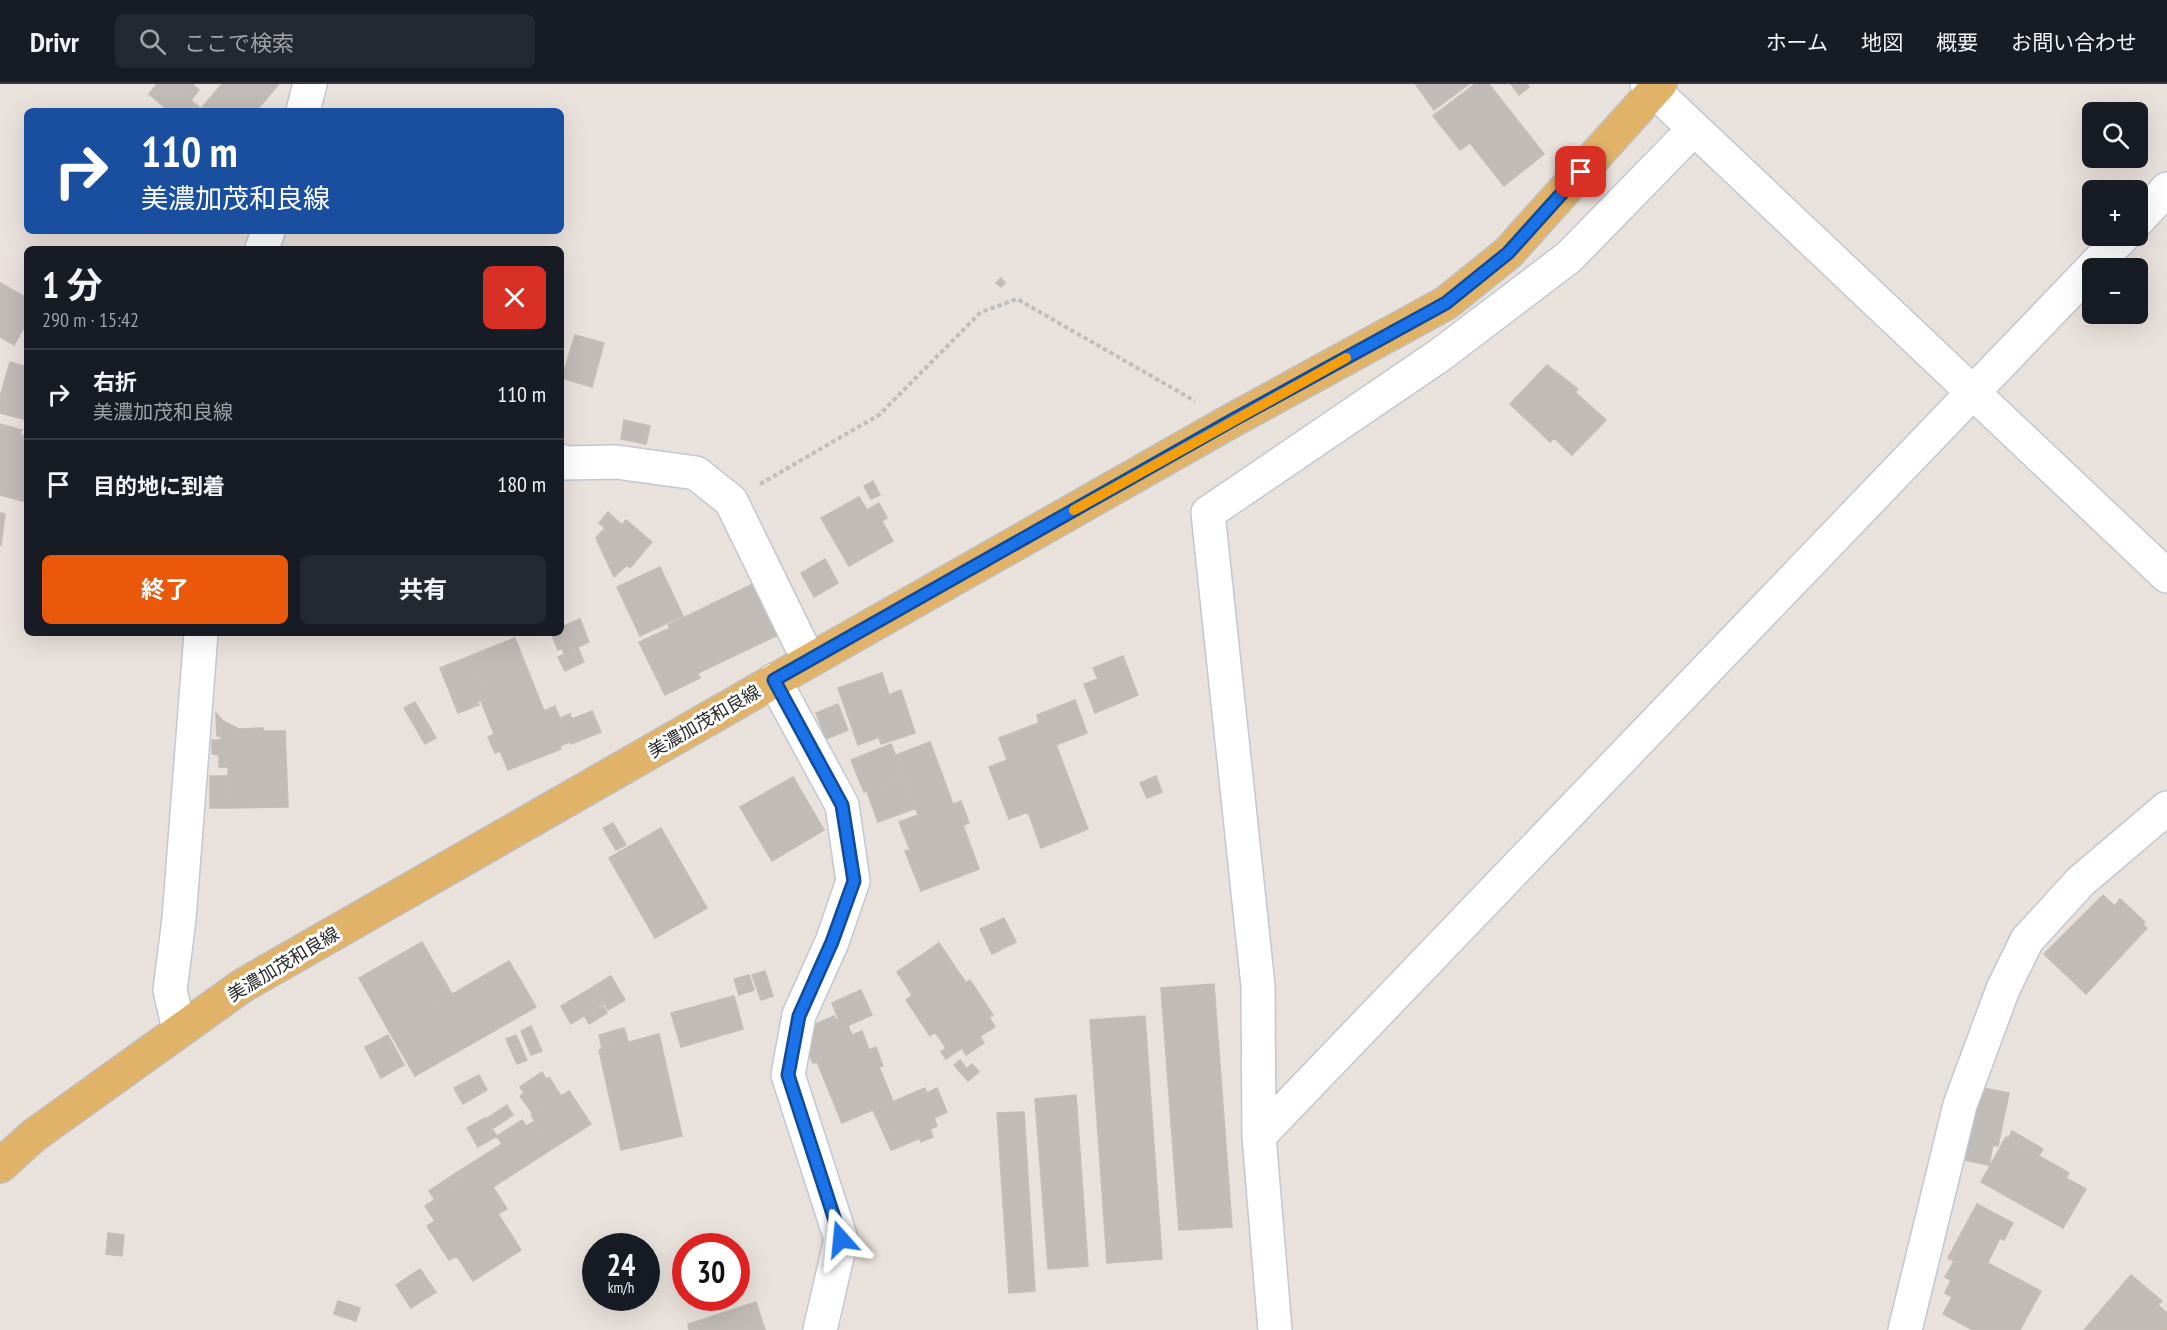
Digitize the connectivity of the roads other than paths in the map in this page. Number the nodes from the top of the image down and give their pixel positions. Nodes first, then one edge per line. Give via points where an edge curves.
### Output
1 (310, 84) edge
2 (1653, 86) edge
3 (304, 108) edge
4 (1694, 129) junction
5 (2167, 189) edge
6 (2148, 209) edge
7 (2113, 246) edge
8 (1973, 393) junction
9 (564, 463) edge
10 (2167, 576) edge
11 (201, 636) edge
12 (809, 661) junction
13 (774, 680) junction
14 (2167, 808) edge
15 (179, 1030) junction
16 (1259, 1136) junction
17 (0, 1166) edge
18 (820, 1330) edge
19 (1275, 1330) edge
20 (1905, 1330) edge

1 - 3 street
2 - 4 street
2 - 12 main road, 美濃加茂和良線 via 1508,253 1446,303
4 - 8 street
4 - 16 street via 1569,257 1440,355 1208,513 1258,986
5 - 6 street
7 - 8 street
8 - 10 street
8 - 16 street
9 - 12 street via 616,462 696,473 731,501
11 - 15 street via 171,990
12 - 13 main road, 美濃加茂和良線
13 - 15 main road, 美濃加茂和良線 via 242,986
13 - 18 street via 842,805 854,881 799,1016 788,1075 841,1239
14 - 20 street via 2081,881 2027,940 2003,989 1960,1106
15 - 17 main road, 美濃加茂和良線 via 33,1136
16 - 19 street

